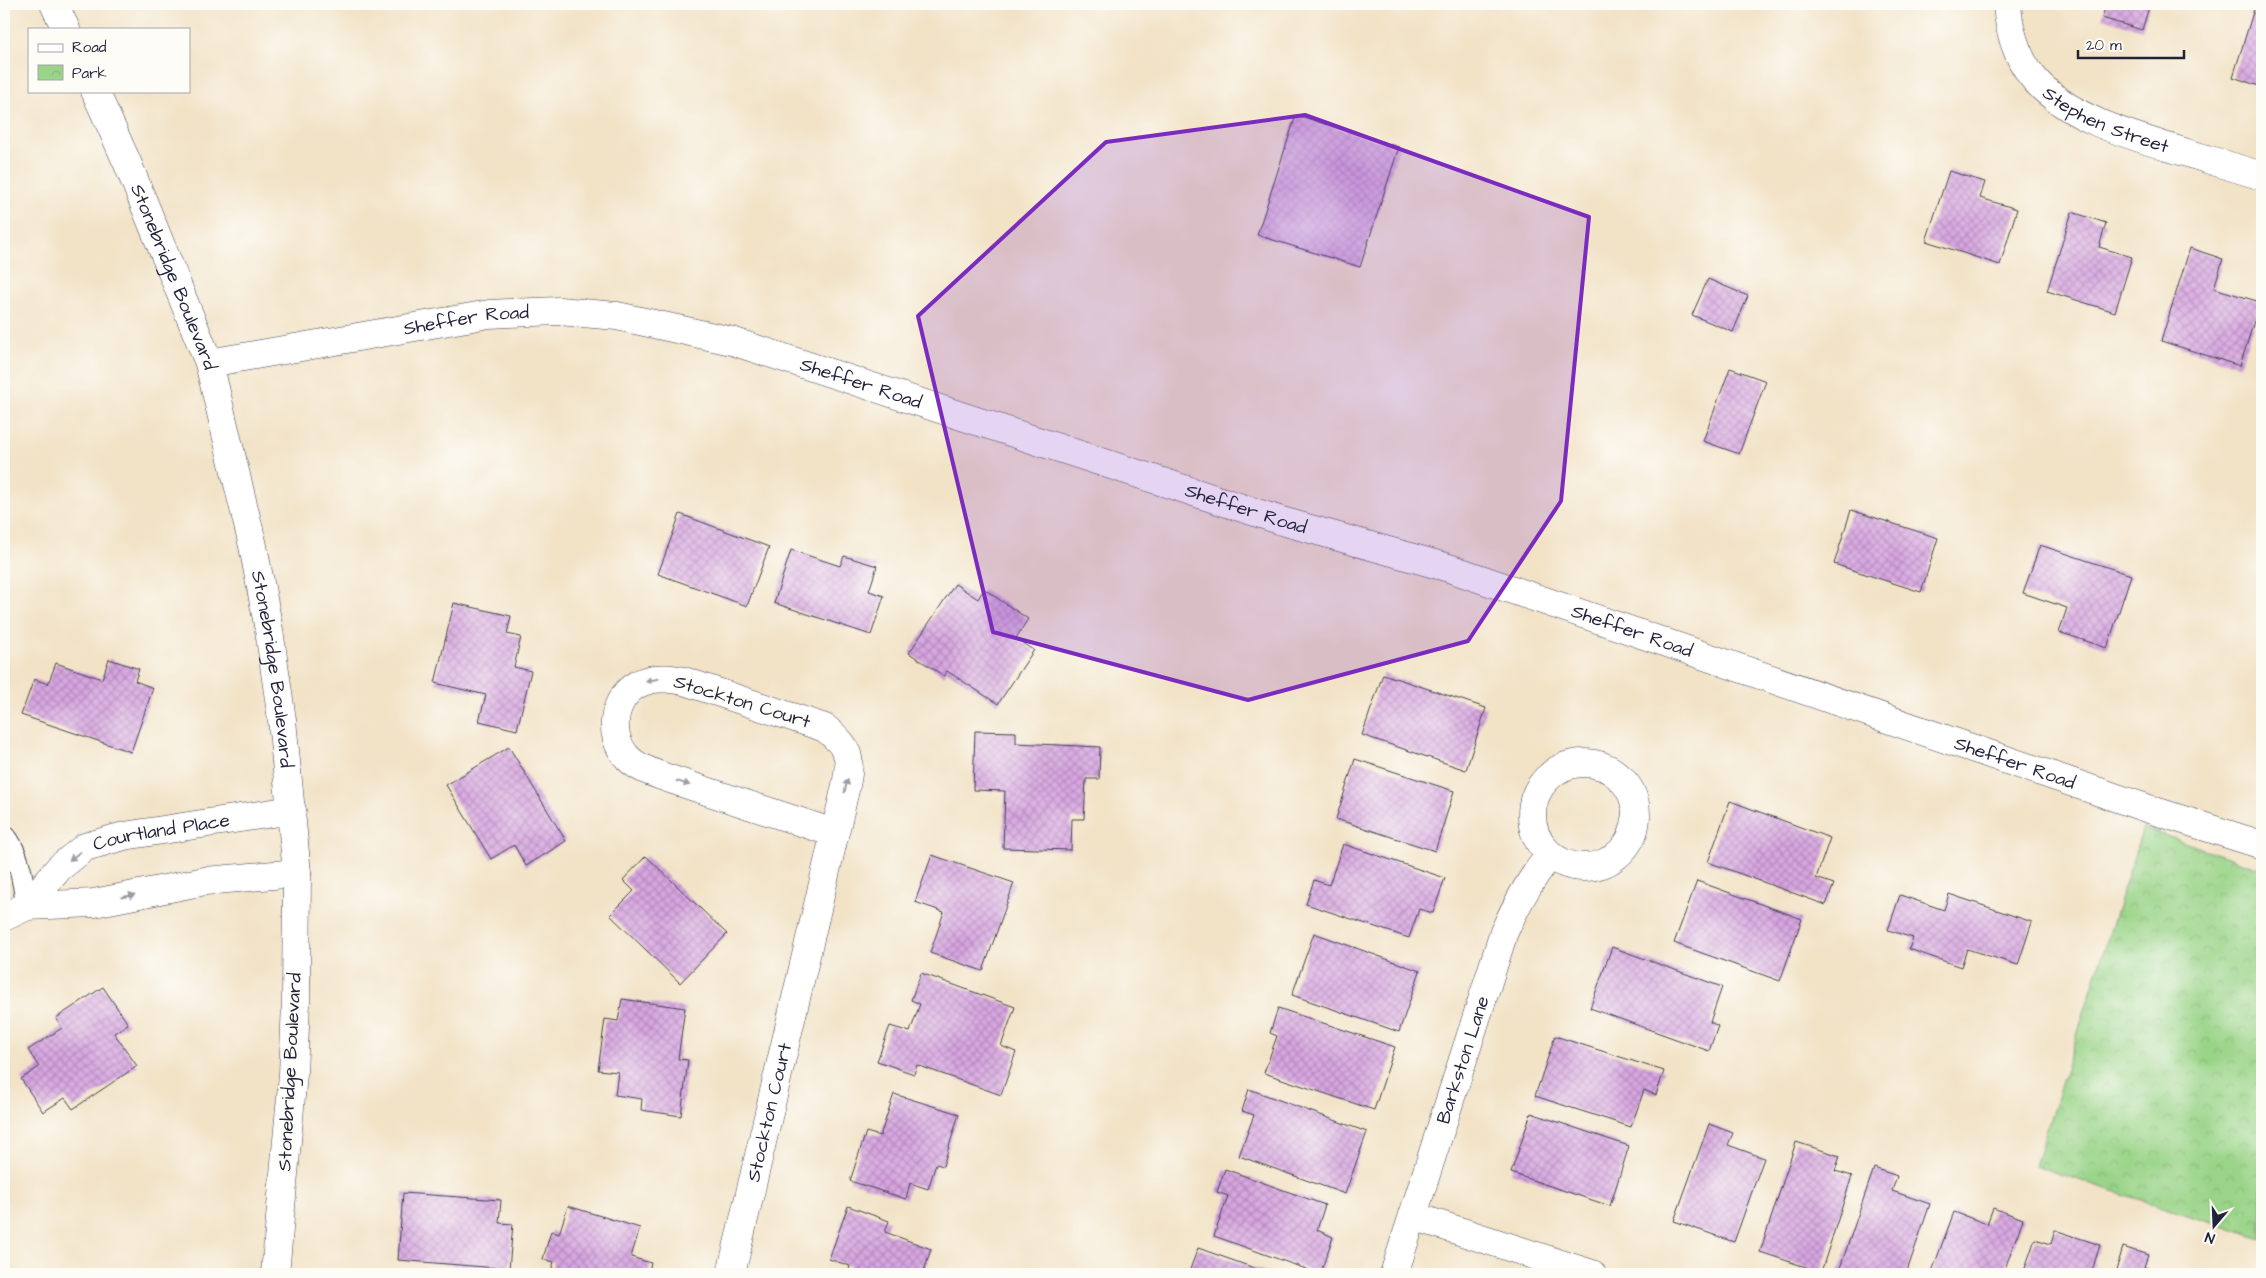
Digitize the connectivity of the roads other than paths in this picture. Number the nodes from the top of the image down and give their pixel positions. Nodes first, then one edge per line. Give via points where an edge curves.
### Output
1 (54, 4) edge
2 (2007, 4) edge
3 (66, 28) edge
4 (95, 92) edge
5 (2262, 176) edge
6 (209, 363) junction
7 (292, 810) junction
8 (834, 834) junction
9 (4, 835) edge
10 (2262, 845) edge
11 (1550, 855) dead end
12 (297, 873) junction
13 (16, 911) edge
14 (1413, 1216) junction
15 (275, 1274) edge
16 (731, 1274) edge
17 (1394, 1274) edge
18 (1592, 1274) edge

1 - 3 street
2 - 5 street, Stephen Street via 2008,24 2020,59 2042,88 2067,108 2103,126
4 - 6 street, Stonebridge Boulevard
6 - 7 street, Stonebridge Boulevard via 253,546 269,630
6 - 10 street, Sheffer Road via 489,314 559,311 618,316 673,327 732,342 1282,521 1449,568
7 - 12 street, Stonebridge Boulevard
7 -> 13 street, Courtland Place via 124,836 86,847 59,868
8 -> 8 street, Stockton Court via 850,769 849,755 841,741 825,728 684,681 666,678 648,680 635,686 618,706 614,734 620,749 646,770
8 - 16 street, Stockton Court
9 - 13 lane via 10,842 21,872
11 - 14 street, Barkston Lane via 1532,876 1504,932
13 -> 12 street via 94,903 205,881
12 - 15 street, Stonebridge Boulevard via 293,1065
14 - 17 street, Barkston Lane
14 - 18 street

